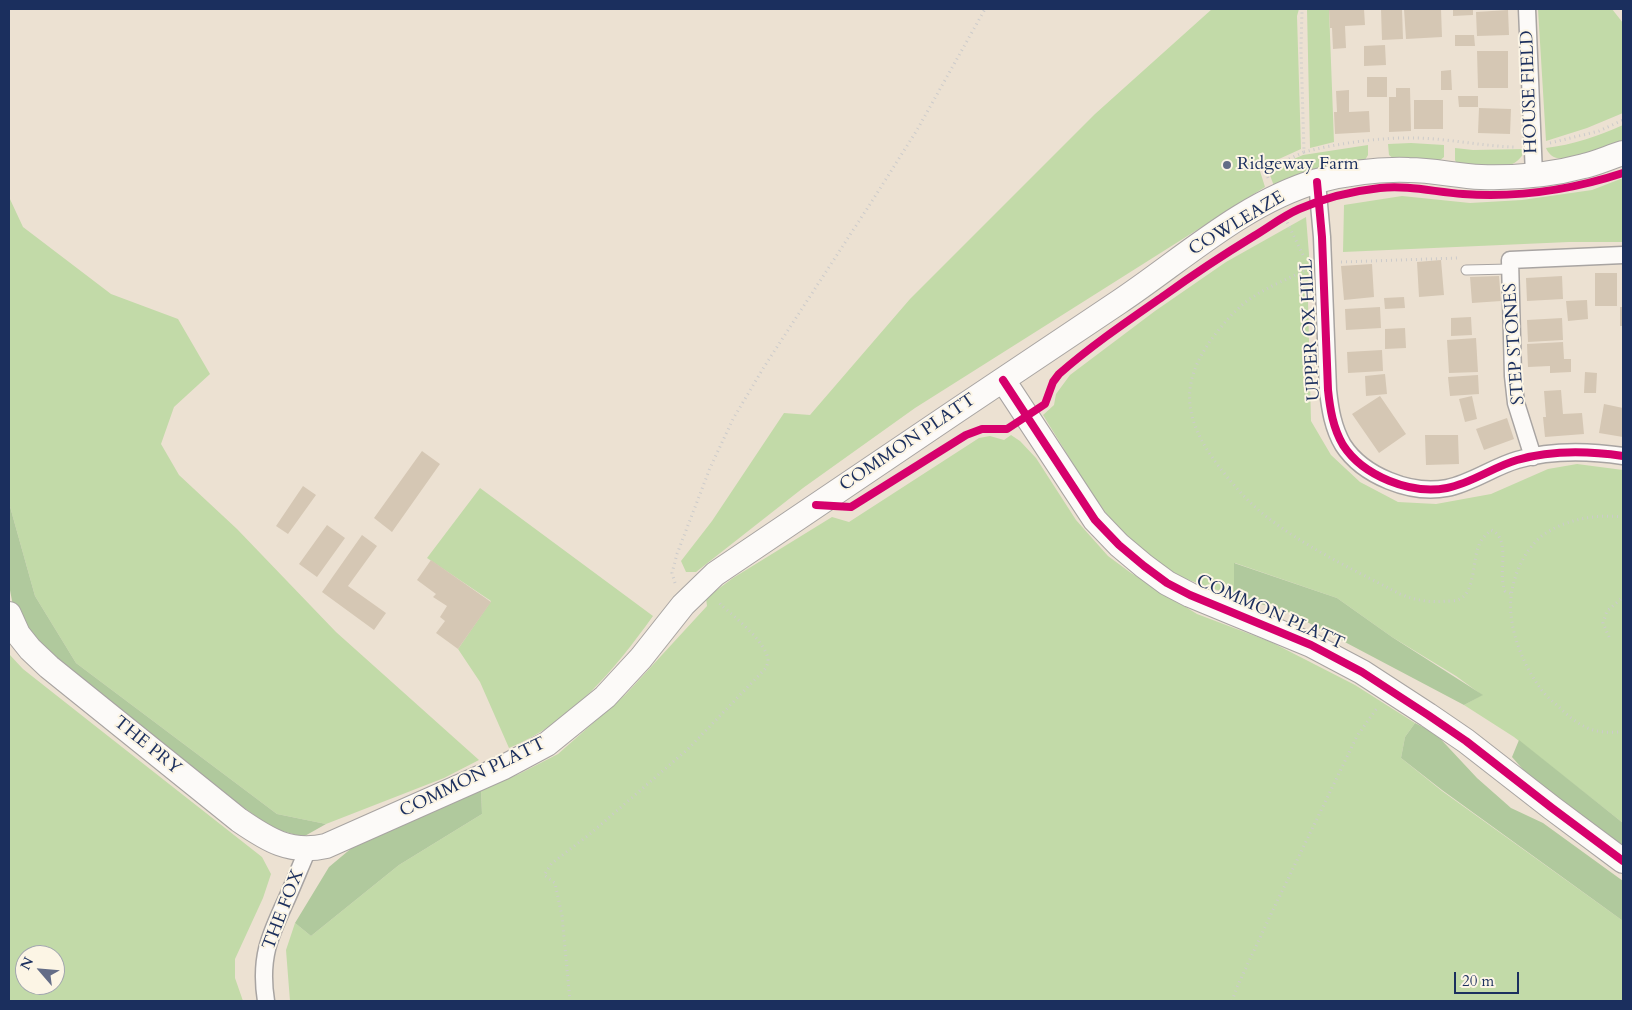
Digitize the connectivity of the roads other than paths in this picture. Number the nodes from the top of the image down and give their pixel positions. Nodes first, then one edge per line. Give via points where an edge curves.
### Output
1 (1527, 9) edge
2 (1623, 153) edge
3 (1534, 175) junction
4 (1317, 192) junction
5 (1623, 255) edge
6 (1510, 264) junction
7 (1466, 270) dead end
8 (1003, 380) junction
9 (1623, 456) edge
10 (1533, 457) junction
11 (9, 614) edge
12 (308, 849) junction
13 (1623, 861) edge
14 (266, 1001) edge

1 - 3 street, HOUSE FIELD
2 - 3 main road, COWLEAZE via 1586,166
3 - 4 main road, COWLEAZE via 1480,177 1390,170 1348,174
4 - 8 main road, COWLEAZE via 1276,197
4 - 10 street, UPPER OX HILL via 1330,412 1344,446 1384,479 1428,489 1446,488
5 - 6 street
6 - 7 lane
6 - 10 street, STEP STONES via 1516,403
8 - 12 main road, COMMON PLATT via 716,574 683,605 605,697 547,744 504,767 352,835 326,846
8 - 13 main road, COMMON PLATT via 1095,520 1144,566 1190,595 1310,645 1362,672 1466,741
9 - 10 street, UPPER OX HILL via 1576,453
11 - 12 main road, THE PRY via 18,634 49,667 239,820 280,844
12 - 14 street, THE FOX via 268,944 264,974

